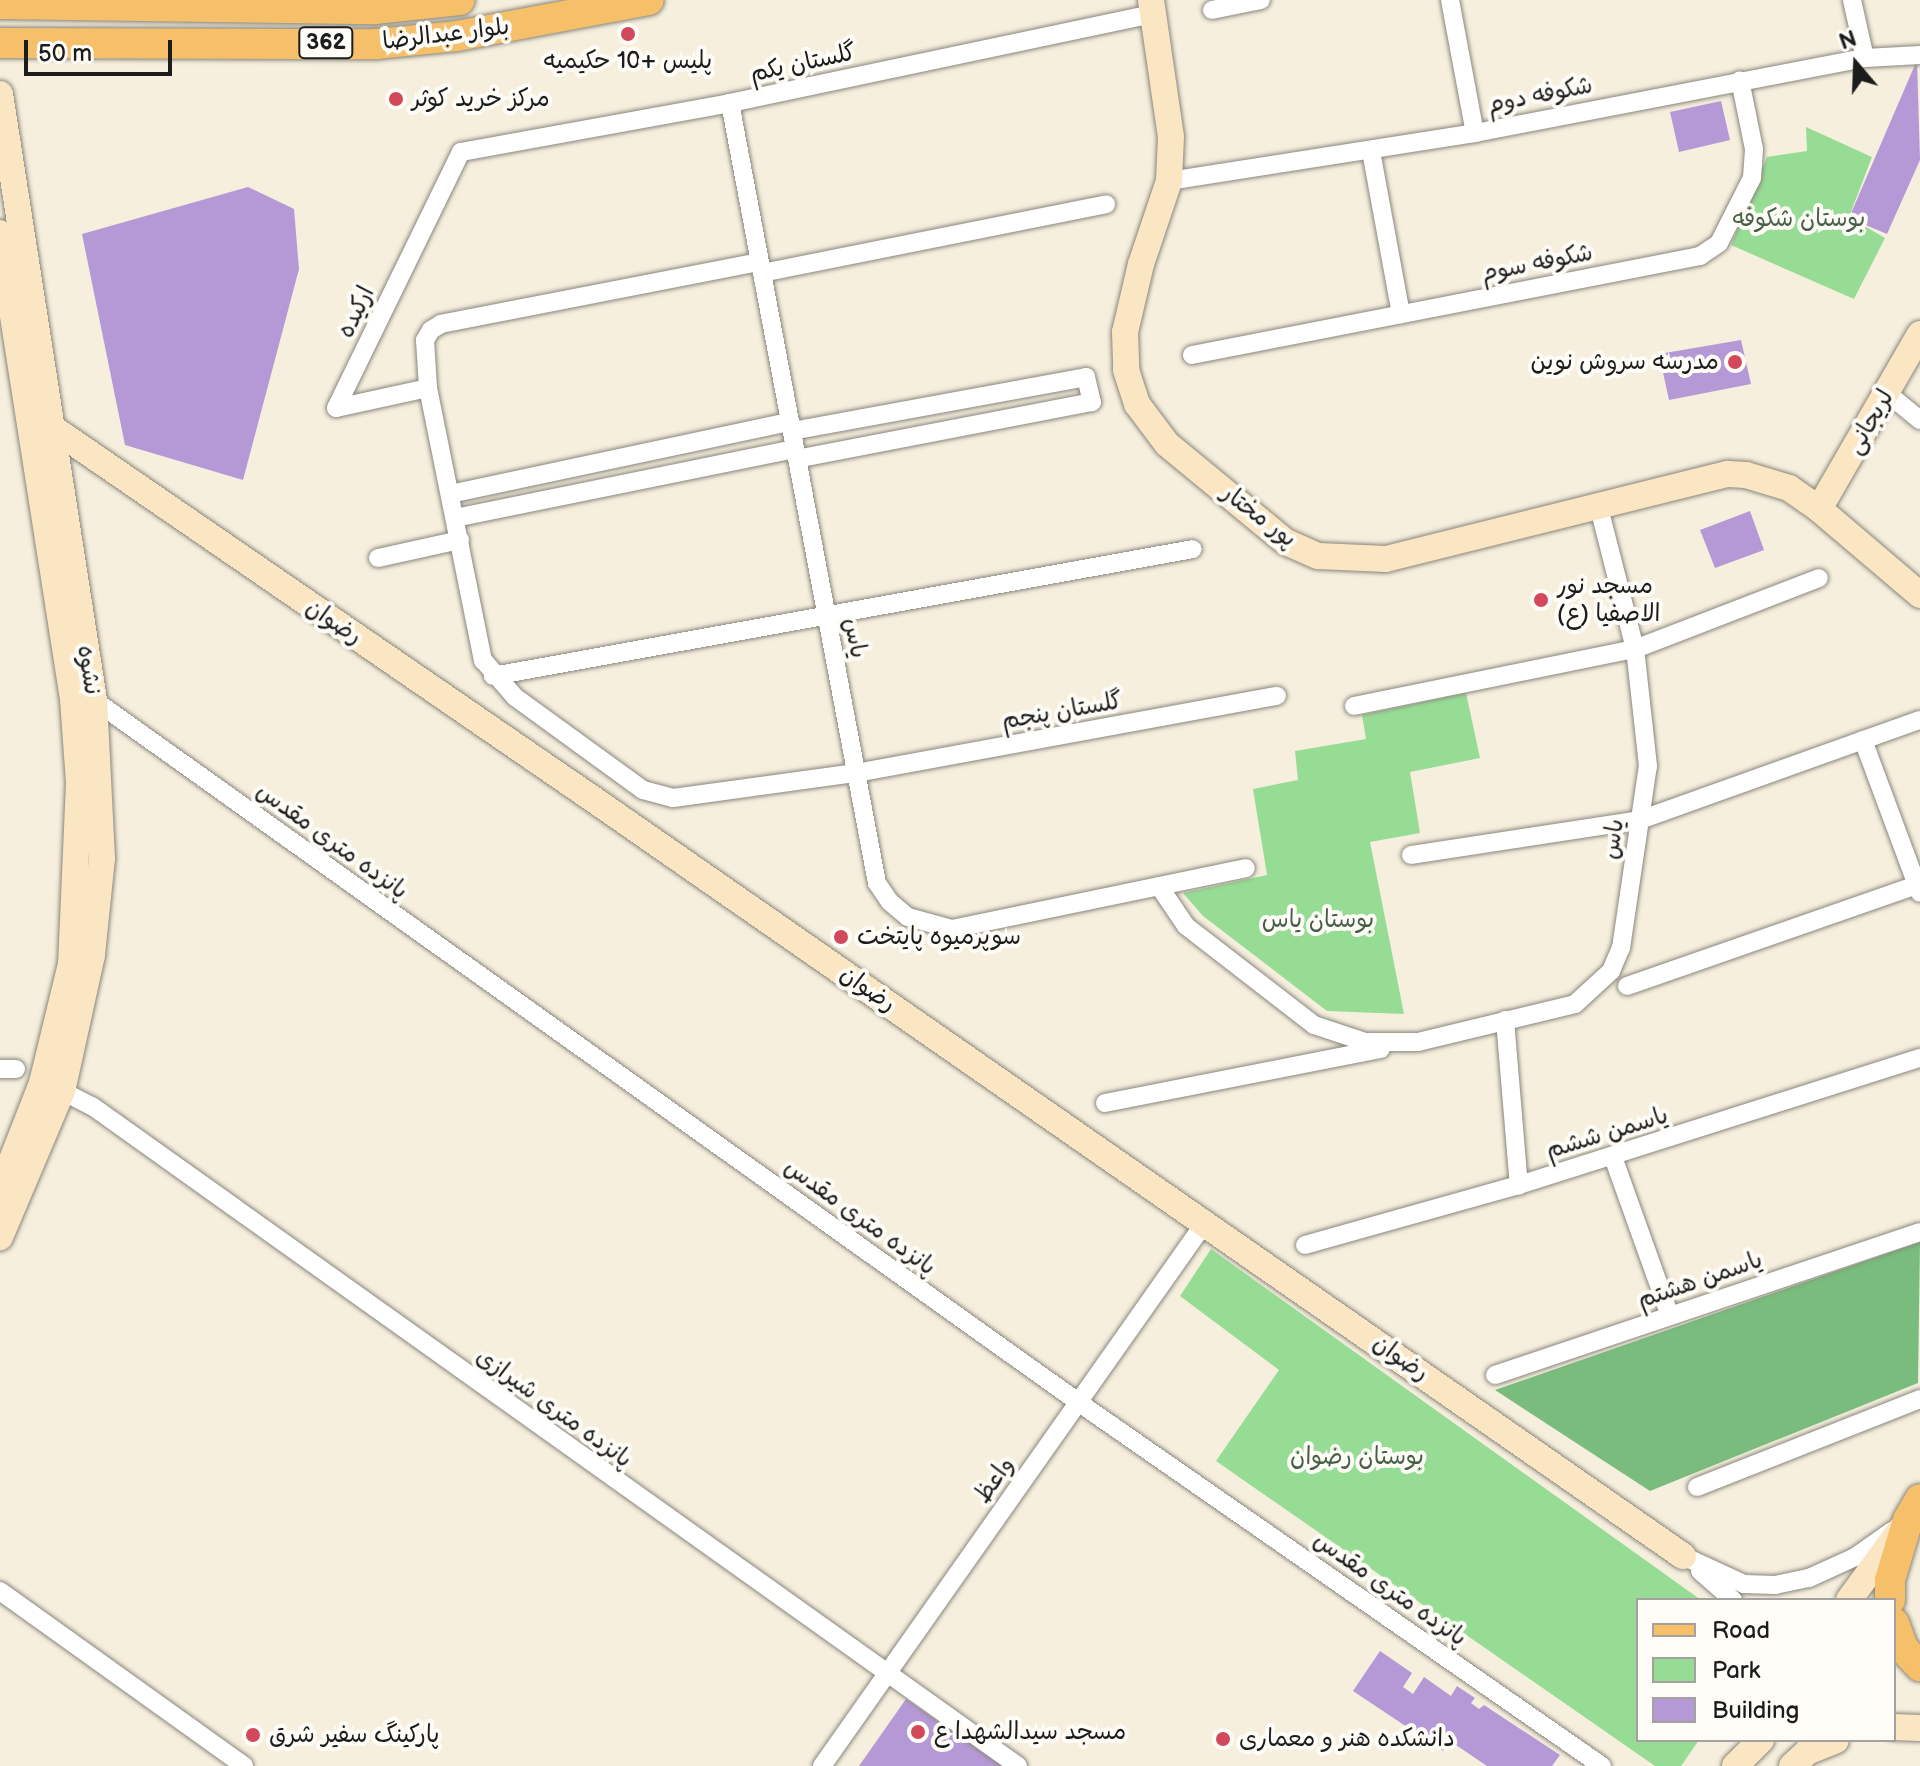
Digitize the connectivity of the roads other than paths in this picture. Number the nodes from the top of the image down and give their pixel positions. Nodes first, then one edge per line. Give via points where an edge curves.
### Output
1 (460, 0) edge
2 (649, 0) edge
3 (1261, 0) edge
4 (1450, 0) edge
5 (1852, 0) edge
6 (0, 4) edge
7 (1152, 7) edge
8 (195, 9) junction
9 (1212, 10) dead end
10 (193, 42) junction
11 (0, 43) edge
12 (1920, 55) edge
13 (1865, 58) junction
14 (1740, 80) junction
15 (0, 94) edge
16 (730, 103) junction
17 (1475, 133) junction
18 (1371, 151) junction
19 (461, 152) joint
20 (1169, 181) junction
21 (1106, 204) dead end
22 (0, 233) edge
23 (760, 268) junction
24 (1401, 314) junction
25 (1920, 334) edge
26 (1192, 355) dead end
27 (428, 388) junction
28 (1887, 393) junction
29 (1920, 420) edge
30 (40, 425) junction
31 (793, 440) junction
32 (450, 494) junction
33 (1599, 508) junction
34 (1819, 509) junction
35 (455, 518) junction
36 (460, 540) junction
37 (1193, 549) dead end
38 (378, 558) dead end
39 (1819, 578) dead end
40 (1920, 595) edge
41 (826, 612) junction
42 (1635, 649) junction
43 (493, 676) junction
44 (1277, 696) dead end
45 (84, 700) junction
46 (1354, 706) dead end
47 (1920, 720) edge
48 (1863, 740) junction
49 (856, 773) junction
50 (1640, 820) junction
51 (1411, 855) dead end
52 (1246, 868) dead end
53 (1159, 886) junction
54 (1919, 888) edge
55 (1627, 986) dead end
56 (1505, 1020) junction
57 (1418, 1042) junction
58 (1920, 1058) edge
59 (52, 1087) junction
60 (1105, 1103) dead end
61 (1613, 1157) junction
62 (1519, 1185) junction
63 (0, 1190) edge
64 (1206, 1221) junction
65 (1920, 1232) edge
66 (0, 1237) edge
67 (1305, 1245) dead end
68 (1670, 1316) junction
69 (1495, 1375) dead end
70 (1920, 1399) edge
71 (1078, 1402) junction
72 (1697, 1487) dead end
73 (1914, 1510) edge
74 (1683, 1556) junction
75 (0, 1591) edge
76 (1731, 1598) edge
77 (1850, 1598) edge
78 (1890, 1598) edge
79 (1896, 1629) edge
80 (1920, 1666) edge
81 (885, 1676) junction
82 (1896, 1727) edge
83 (1920, 1728) edge
84 (1748, 1742) edge
85 (1759, 1742) edge
86 (1831, 1742) edge
87 (244, 1766) edge
88 (822, 1766) edge
89 (1018, 1766) edge
90 (1602, 1766) edge
91 (1733, 1766) edge
92 (1792, 1766) edge

1 - 8 main road, بلوار عبدالرضا / 362 via 374,9
2 - 10 main road, بلوار عبدالرضا / 362 via 457,36 390,42
3 - 9 street
4 - 17 street
5 - 13 street
6 - 8 main road, بلوار عبدالرضا / 362
7 - 16 street, گلستان یکم
7 - 20 main road, پور مختار via 1171,137
8 - 10 main road
10 - 11 main road, بلوار عبدالرضا / 362
12 - 13 street, شکوفه دوم
13 - 14 street, شکوفه دوم
14 - 17 street, شکوفه دوم
14 - 24 street, شکوفه سوم via 1755,164 1719,243 1700,256
15 - 30 main road, نشوه
16 - 19 street, گلستان یکم
16 - 23 street, یاس
17 - 18 street, شکوفه دوم
18 - 20 street, شکوفه دوم
18 - 24 street
19 - 27 street, ارکیده via 336,408
20 - 33 main road, پور مختار via 1125,332 1126,370 1137,404 1167,444 1286,542 1318,556 1386,559
21 - 23 street
22 - 30 main road, نشوه
23 - 27 street via 441,324 425,340
23 - 31 street, یاس
24 - 26 street, شکوفه سوم
25 - 28 main road, لریجانی
27 - 32 street
28 - 29 street
28 - 34 main road, لریجانی
30 - 45 main road, نشوه
30 - 64 main road, رضوان
31 - 31 street via 1092,402 1086,377
31 - 32 street
31 - 35 street
31 - 41 street, یاس
32 - 35 street
33 - 34 main road, پور مختار via 1728,474 1763,477
33 - 42 street, یاس
34 - 40 main road, پور مختار
35 - 36 street
36 - 38 street
36 - 43 street via 483,660
37 - 41 street
39 - 42 street
41 - 43 street
41 - 49 street, یاس
42 - 46 street
42 - 50 street, یاس via 1648,766
43 - 49 street, گلستان پنجم via 643,790 673,798
44 - 49 street, گلستان پنجم
45 - 59 main road, نشوه via 102,858 92,955
45 - 71 street, پانزده متری مقدس
47 - 48 street
48 - 50 street
48 - 54 street
49 - 53 street, یاس via 877,883 899,909 929,926 952,929
50 - 51 street
50 - 56 street, یاس via 1621,948 1611,971 1575,1004
52 - 53 street, یاس
53 - 57 street, یاس via 1186,926 1314,1025 1365,1042
54 - 55 street
56 - 57 street, یاس
56 - 62 street
57 - 60 street, یاس
58 - 61 street, یاسمن ششم
59 - 63 main road, نشوه
59 - 66 main road, نشوه
59 - 81 street, پانزده متری شیرازی via 92,1106
61 - 62 street, یاسمن ششم
61 - 68 street
62 - 67 street, یاسمن ششم
64 - 71 street, واعظ
64 - 74 main road, رضوان
65 - 68 street, یاسمن هشتم
68 - 69 street, یاسمن هشتم
70 - 72 street
71 - 81 street, واعظ
71 - 90 street, پانزده متری مقدس
73 - 74 street via 1855,1557 1809,1578 1775,1585 1744,1584
73 - 77 main road
73 - 78 main road via 1890,1580
74 - 76 street
75 - 87 street
79 - 80 main road via 1903,1648
81 - 88 street, واعظ
81 - 89 street, پانزده متری شیرازی
82 - 83 main road
84 - 91 main road
85 - 91 main road
86 - 92 main road via 1807,1752

